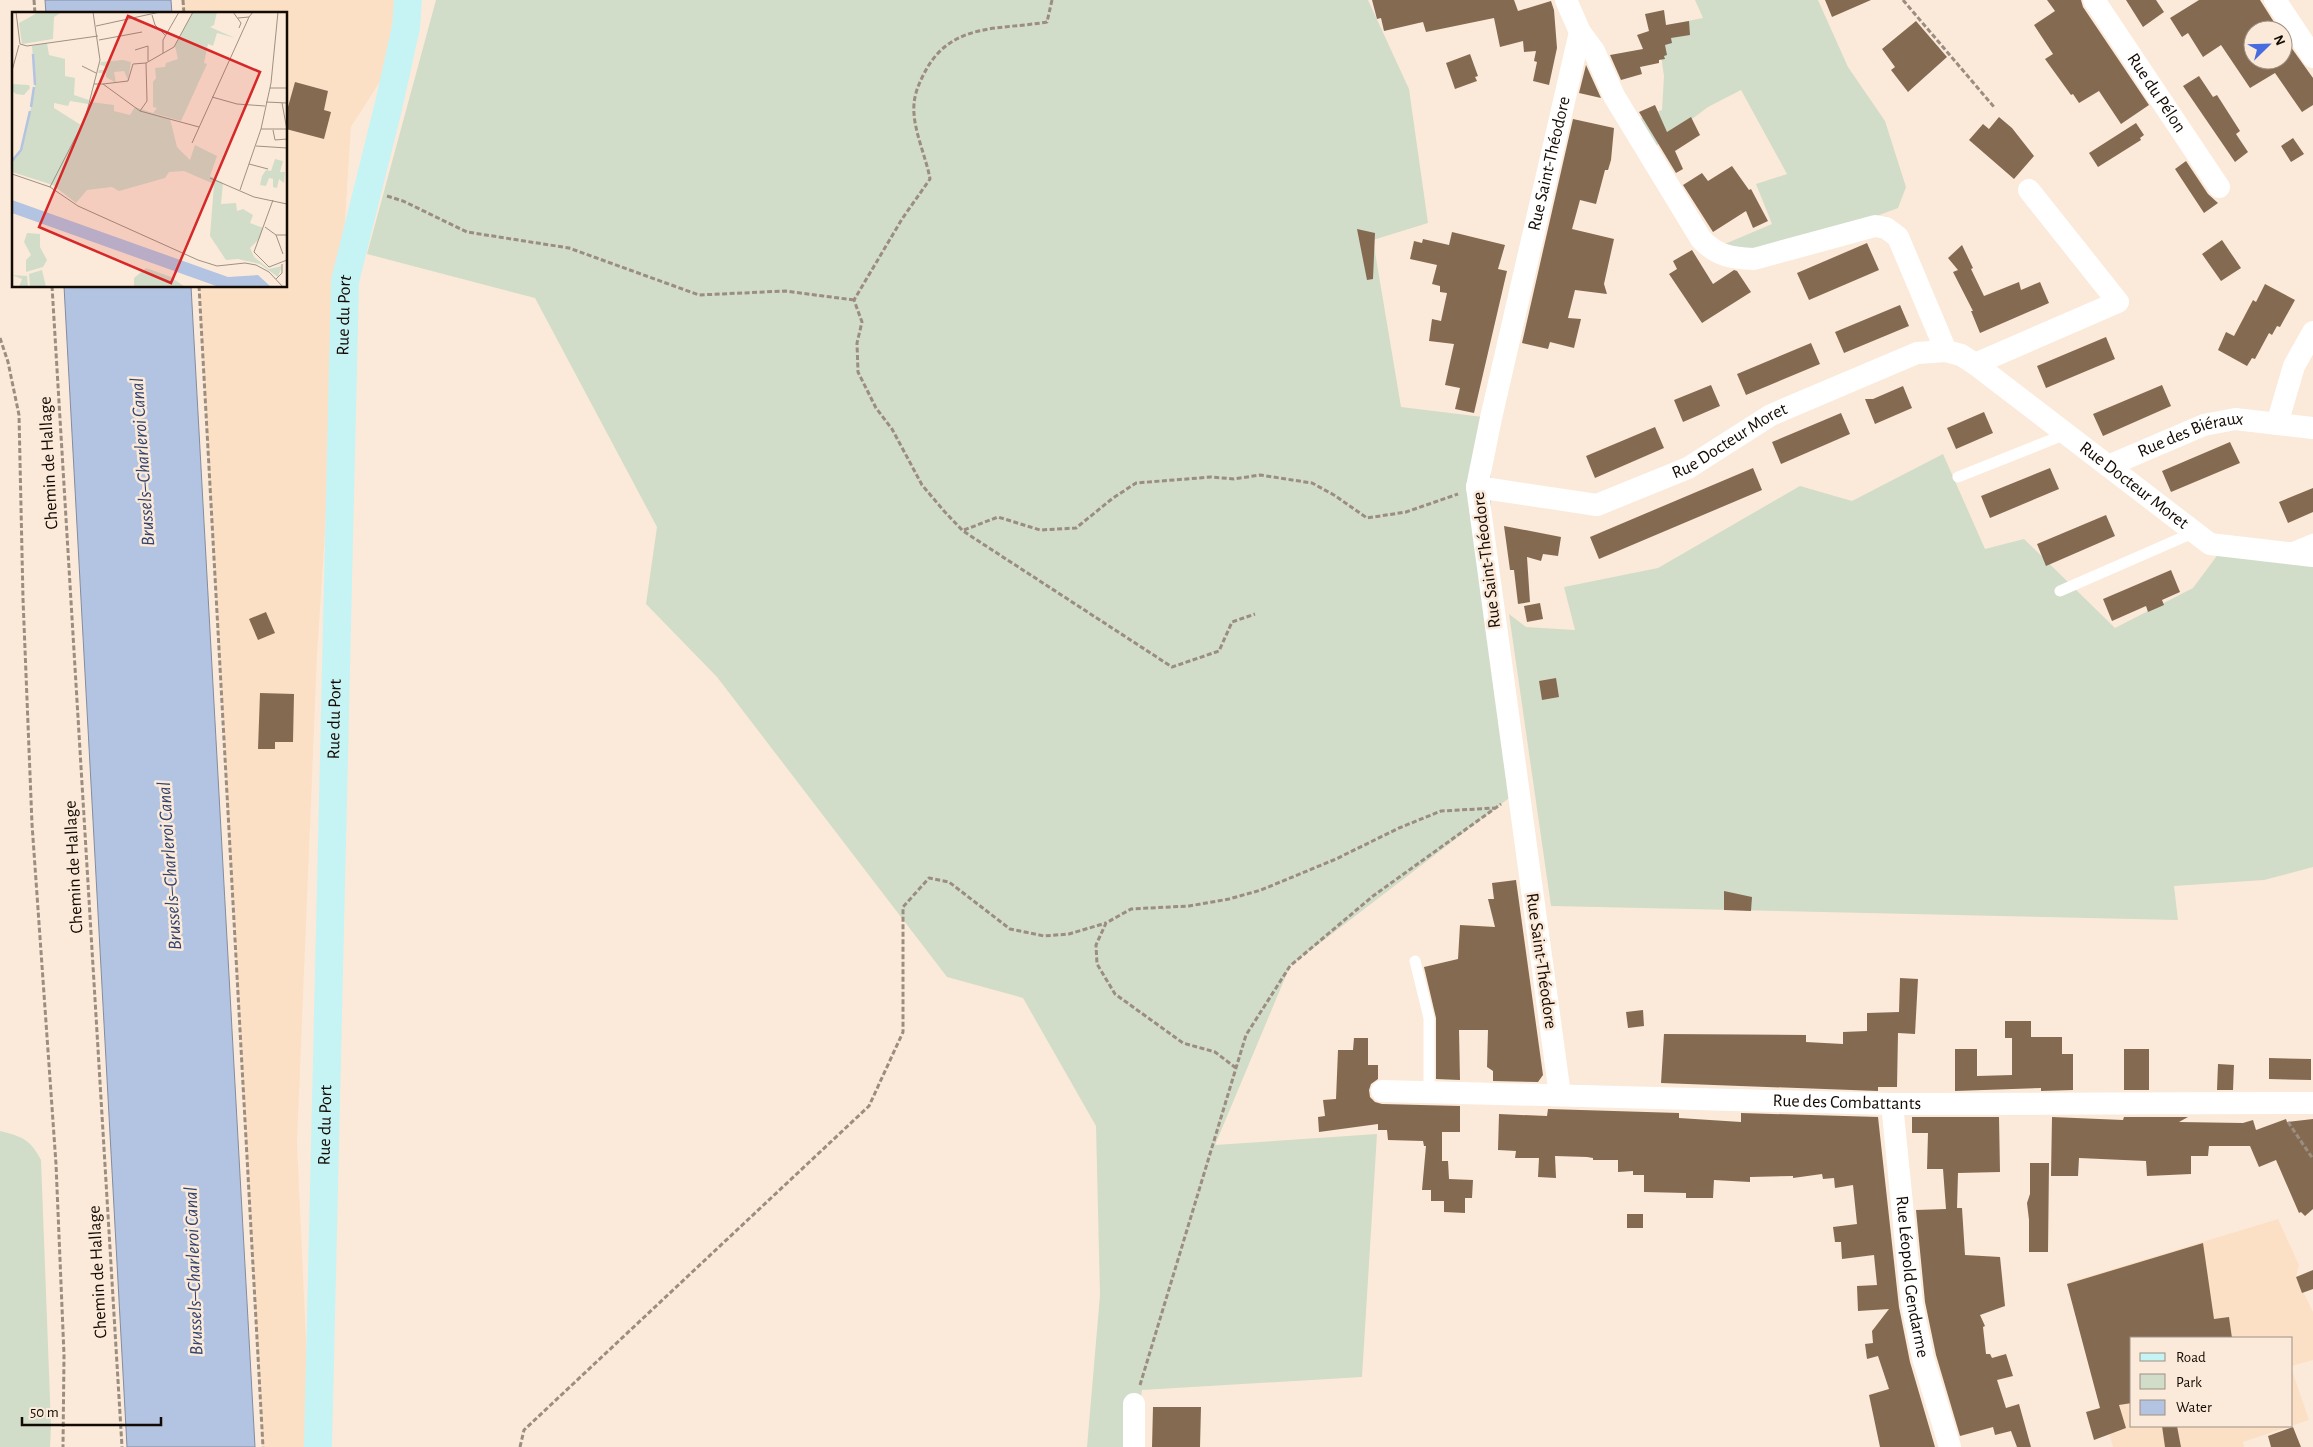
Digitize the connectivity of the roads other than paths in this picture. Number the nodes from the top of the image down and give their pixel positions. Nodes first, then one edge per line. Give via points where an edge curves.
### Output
1 (408, 0) edge
2 (1566, 0) edge
3 (2094, 0) edge
4 (2275, 0) edge
5 (1580, 32) junction
6 (2313, 57) edge
7 (2219, 187) dead end
8 (2029, 190) dead end
9 (2313, 332) edge
10 (1946, 351) junction
11 (1975, 364) junction
12 (2277, 424) junction
13 (2313, 428) edge
14 (2066, 434) junction
15 (2108, 466) junction
16 (1958, 477) dead end
17 (1477, 494) junction
18 (2195, 532) junction
19 (2313, 539) edge
20 (2281, 552) junction
21 (2313, 556) edge
22 (2060, 591) dead end
23 (1415, 962) dead end
24 (1382, 1091) dead end
25 (1428, 1092) junction
26 (1560, 1095) junction
27 (2313, 1103) edge
28 (1892, 1104) junction
29 (1134, 1404) road end
30 (318, 1447) edge
31 (1134, 1447) edge
32 (1950, 1447) edge

1 - 30 main road, Rue du Port via 406,27 391,94 345,281
2 - 5 street
3 - 7 street, Rue du Pélon
4 - 6 street
5 - 10 street via 1594,51 1614,96 1701,239 1712,251 1734,258 1754,259 1875,226 1886,228 1898,237
5 - 17 street, Rue Saint-Théodore via 1486,437
8 - 11 street via 2118,302
9 - 12 street via 2294,366
10 - 11 street, Rue Docteur Moret
10 - 17 street, Rue Docteur Moret via 1917,353 1771,415 1688,468 1597,505
11 - 14 street, Rue Docteur Moret
12 - 13 street, Rue des Biéraux
12 - 15 street, Rue des Biéraux via 2235,420 2204,425
14 - 15 street, Rue Docteur Moret
14 - 16 lane
15 - 18 street, Rue Docteur Moret
17 - 26 street, Rue Saint-Théodore
18 - 20 street, Rue Docteur Moret via 2210,544
18 - 22 lane
19 - 20 lane
20 - 21 street, Rue Docteur Moret
23 - 25 lane via 1429,1018
24 - 25 street, Rue des Combattants
25 - 26 street, Rue des Combattants
26 - 28 street, Rue des Combattants
27 - 28 street, Rue des Combattants
28 - 32 street, Rue Léopold Gendarme via 1912,1304 1923,1358
29 - 31 street

